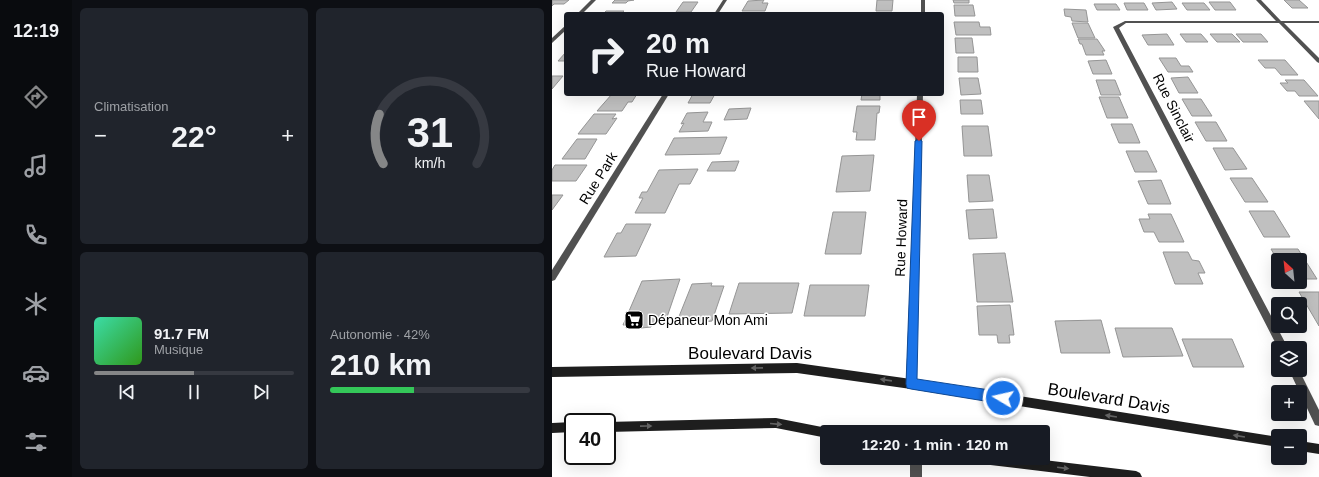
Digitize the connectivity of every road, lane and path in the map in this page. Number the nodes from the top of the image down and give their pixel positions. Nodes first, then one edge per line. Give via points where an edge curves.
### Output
1 (594, 0) edge
2 (725, 0) edge
3 (923, 0) edge
4 (1258, 0) edge
5 (581, 12) edge
6 (717, 12) edge
7 (923, 12) edge
8 (1279, 22) junction
9 (1319, 22) edge
10 (564, 29) edge
11 (552, 41) edge
12 (1319, 61) edge
13 (665, 96) edge
14 (920, 96) edge
15 (552, 277) edge
16 (1279, 341) edge
17 (552, 372) edge
18 (1297, 377) edge
19 (911, 384) junction
20 (1319, 421) edge
21 (564, 427) edge
22 (616, 427) edge
23 (552, 428) edge
24 (820, 432) edge
25 (1271, 441) edge
26 (1307, 447) edge
27 (1319, 449) edge
28 (916, 465) edge
29 (1039, 465) edge
30 (916, 477) edge
31 (1136, 477) edge

1 - 5 street
2 - 6 street
3 - 7 street
4 - 8 street
8 - 9 street
8 - 12 street
8 - 16 street, Rue Sinclair via 1125,22 1116,27
10 - 11 street
13 - 15 street, Rue Park
14 - 19 street, Rue Howard
19 -> 17 street, Boulevard Davis via 797,368
18 - 20 street
25 -> 19 street, Boulevard Davis
21 - 23 street
22 -> 24 street via 776,423
26 - 27 street
28 - 30 street
29 -> 31 street

